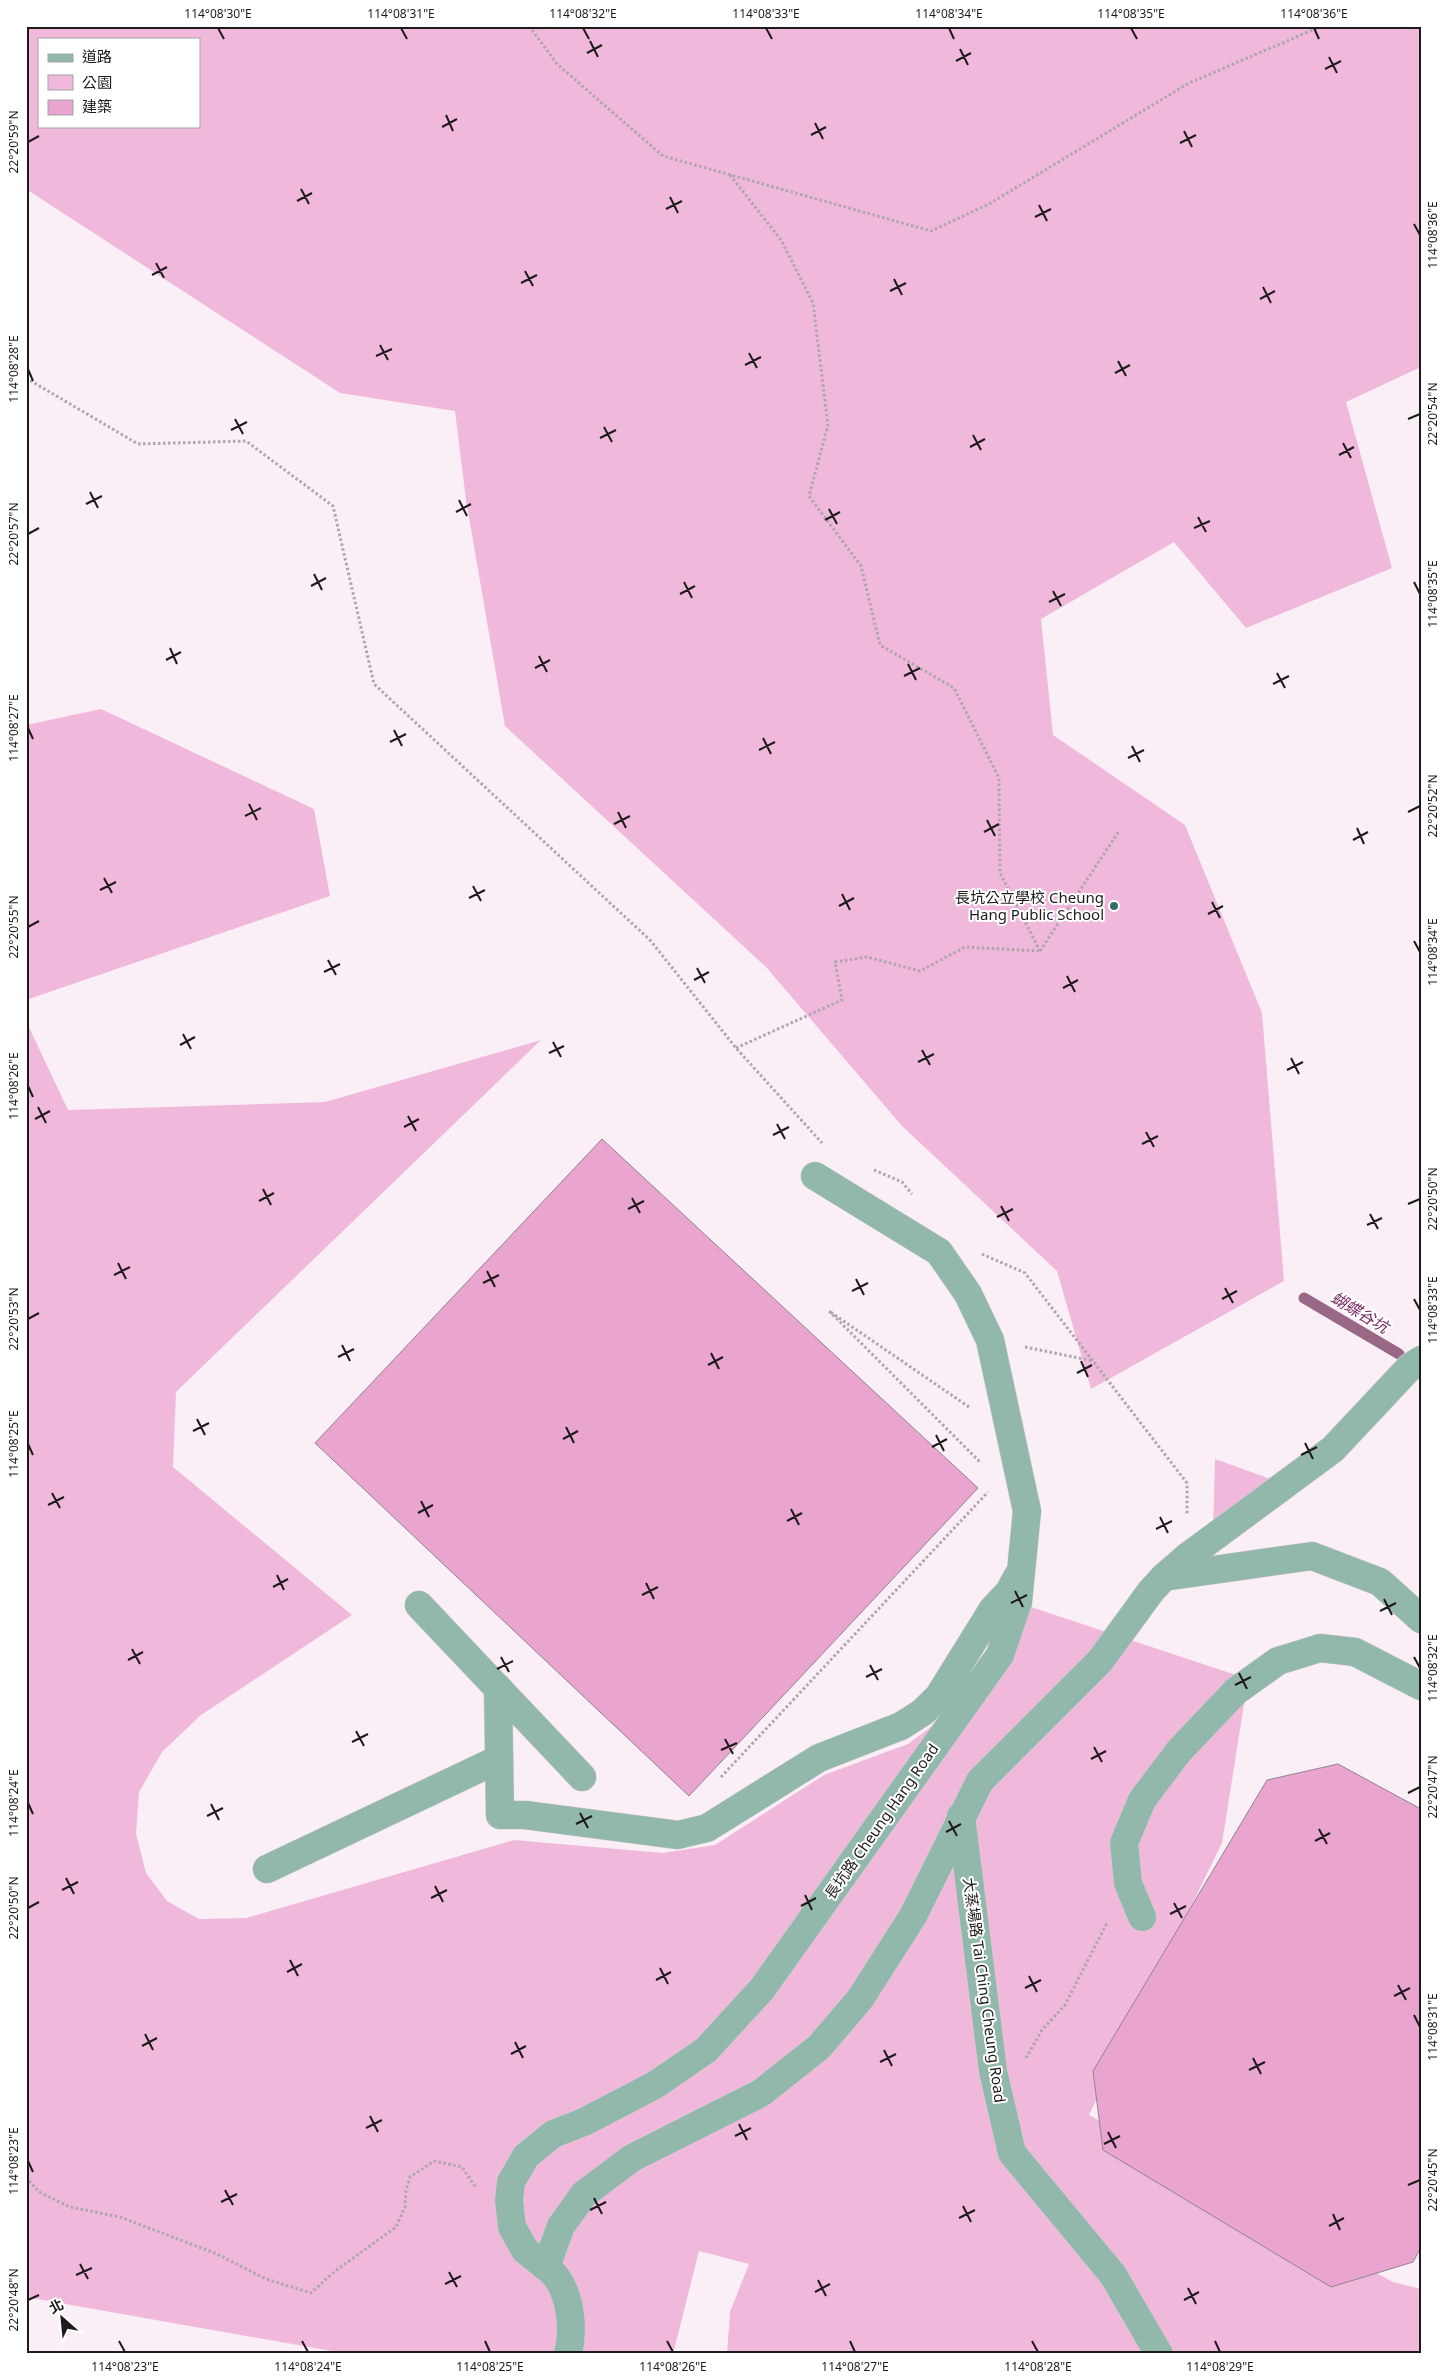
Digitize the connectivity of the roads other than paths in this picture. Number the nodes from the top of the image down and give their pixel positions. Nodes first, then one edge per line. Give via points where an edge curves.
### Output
1 (815, 1176) dead end
2 (1421, 1360) edge
3 (1022, 1569) junction
4 (1164, 1578) junction
5 (419, 1605) dead end
6 (1421, 1619) edge
7 (1421, 1686) edge
8 (498, 1688) junction
9 (499, 1760) junction
10 (582, 1777) dead end
11 (961, 1816) junction
12 (267, 1869) dead end
13 (1142, 1917) dead end
14 (546, 2267) junction
15 (568, 2354) edge
16 (1159, 2354) edge

1 - 3 street, 長坑路 Cheung Hang Road via 939,1252 968,1294 990,1340 1027,1511
2 - 4 street via 1333,1449 1187,1557
3 - 9 street via 938,1696 923,1712 901,1726 819,1758 707,1828 678,1835 525,1815 500,1815
3 - 14 street, 長坑路 Cheung Hang Road via 1018,1602 1000,1655 762,1989 706,2050 655,2085 584,2122 553,2134 526,2156 511,2182 512,2227 526,2250
4 - 6 street via 1312,1556 1380,1582
4 - 11 street via 1100,1661 980,1781
5 - 8 street
7 - 13 street via 1355,1652 1320,1648 1278,1661 1236,1691 1179,1751 1142,1800 1124,1843 1128,1883
8 - 9 street
8 - 10 street
9 - 12 street
11 - 14 street via 913,1916 860,1999 819,2047 760,2093 632,2158 584,2194 561,2226
11 - 16 street, 大蒸場路 Tai Ching Cheung Road via 993,2072 1012,2153 1113,2275
14 - 15 street, 長坑路 Cheung Hang Road via 558,2275 569,2307

